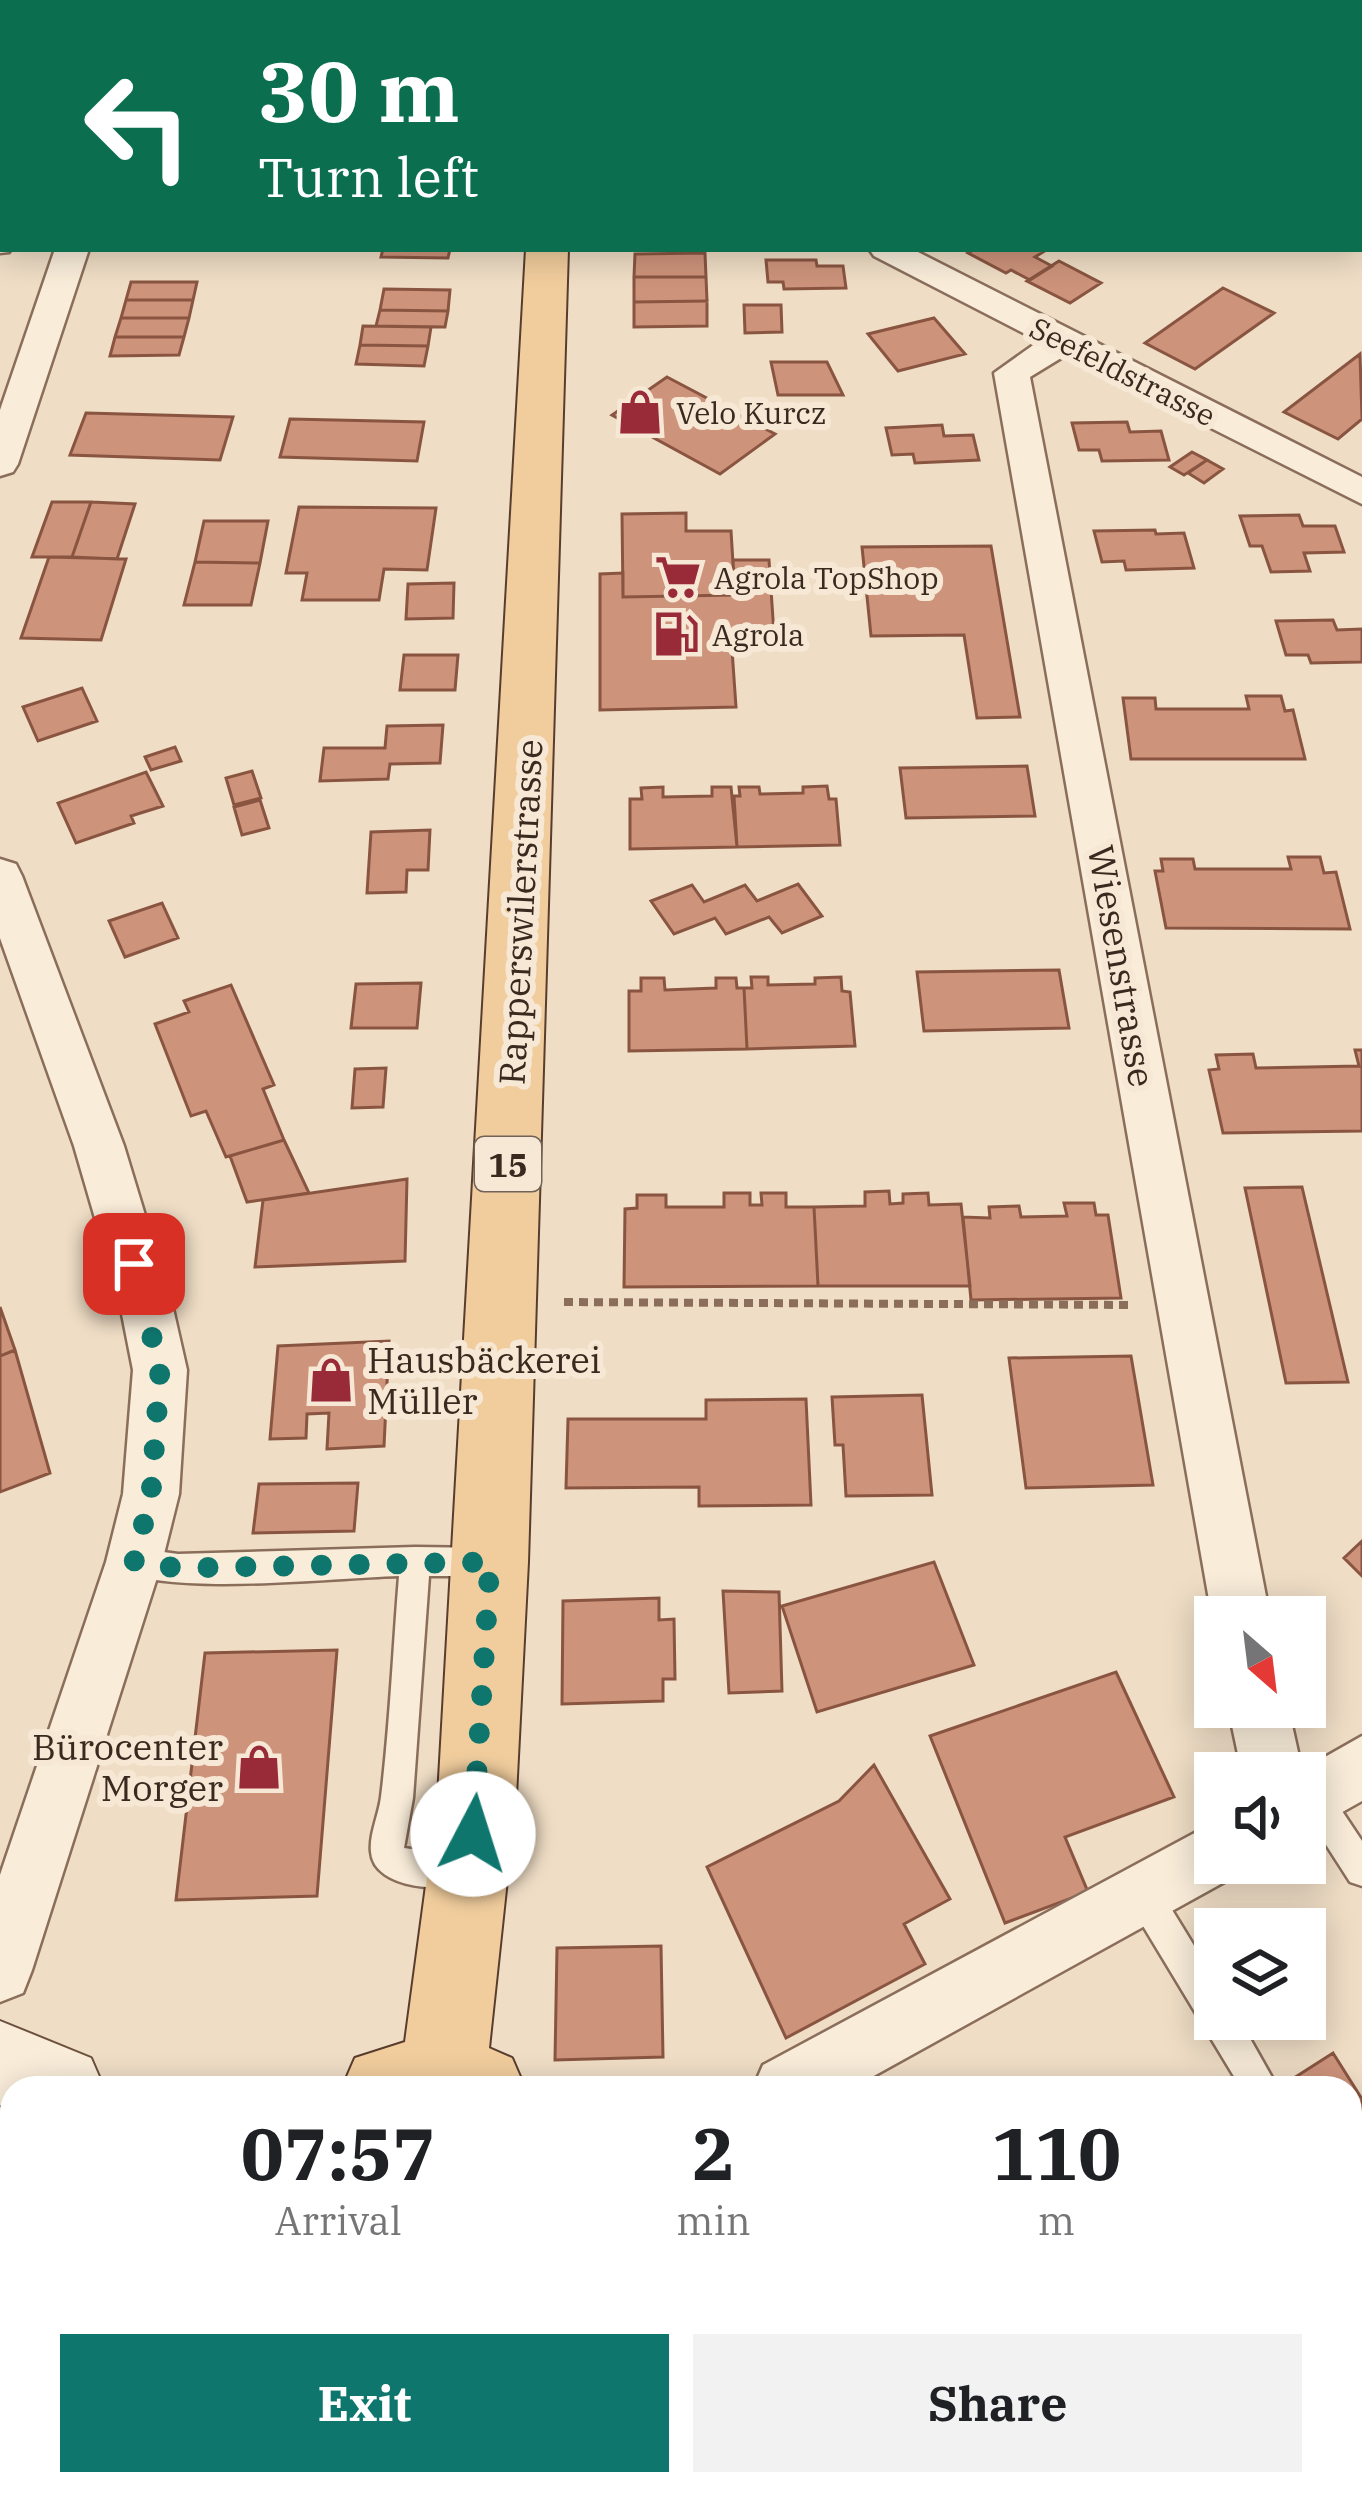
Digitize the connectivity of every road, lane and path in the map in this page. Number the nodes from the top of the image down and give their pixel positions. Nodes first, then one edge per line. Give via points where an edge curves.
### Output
1 (71, 252) edge
2 (547, 252) edge
3 (892, 252) edge
4 (1063, 341) junction
5 (0, 464) edge
6 (1362, 492) edge
7 (0, 876) edge
8 (542, 1302) dead end
9 (1187, 1306) junction
10 (134, 1562) junction
11 (415, 1562) junction
12 (490, 1562) junction
13 (1237, 1596) edge
14 (1326, 1806) edge
15 (1194, 1865) edge
16 (1362, 1870) edge
17 (469, 1871) junction
18 (1143, 1894) junction
19 (0, 1970) edge
20 (1194, 1977) edge
21 (1232, 2040) edge
22 (0, 2063) edge
23 (32, 2076) edge
24 (438, 2076) edge
25 (808, 2076) edge
26 (1255, 2076) edge

1 - 5 street
2 - 12 main road, Rapperswilerstrasse / 15
3 - 4 street, Seefeldstrasse
4 - 6 street, Seefeldstrasse
4 - 9 street, Wiesenstrasse via 1012,374
7 - 10 street via 99,1146 160,1370 151,1494
8 - 9 path
9 - 13 street, Wiesenstrasse
10 - 11 lane
10 - 19 street
11 - 12 lane
11 - 17 lane via 387,1852 397,1865
12 - 17 main road, Rapperswilerstrasse / 15
14 - 16 lane
15 - 18 street
17 - 24 main road, Rapperswilerstrasse / 15
18 - 20 lane
18 - 25 street
21 - 26 lane
22 - 23 street

